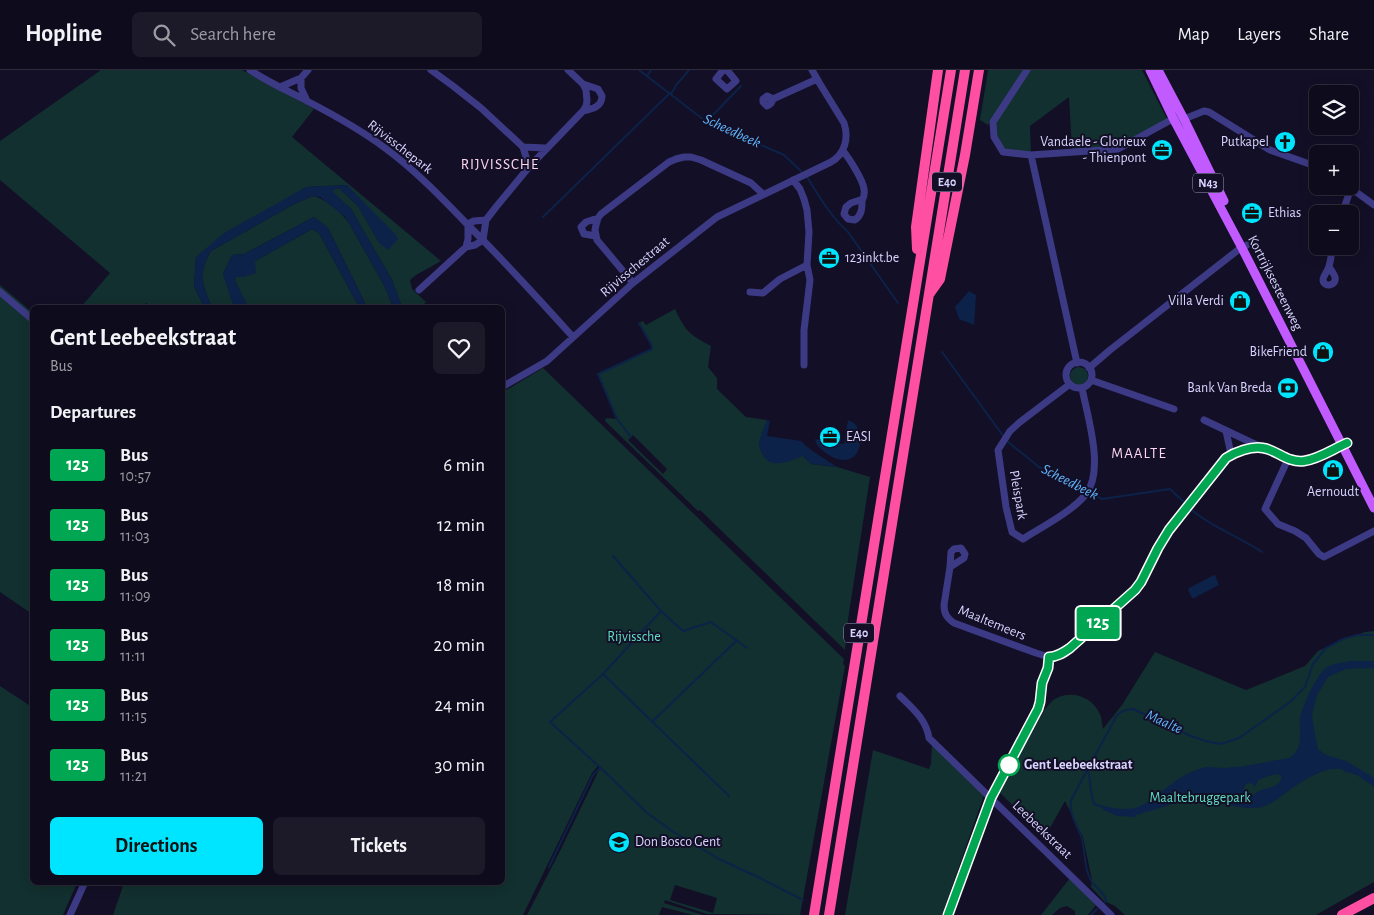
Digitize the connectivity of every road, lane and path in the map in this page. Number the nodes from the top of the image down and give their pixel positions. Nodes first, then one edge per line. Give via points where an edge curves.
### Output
1 (250, 70) edge
2 (308, 70) edge
3 (431, 70) edge
4 (568, 70) edge
5 (723, 70) edge
6 (727, 70) edge
7 (812, 70) edge
8 (951, 70) edge
9 (965, 70) edge
10 (979, 70) edge
11 (986, 70) edge
12 (1027, 70) edge
13 (1150, 70) edge
14 (1158, 70) edge
15 (937, 72) edge
16 (301, 78) junction
17 (817, 79) junction
18 (583, 84) junction
19 (280, 87) junction
20 (976, 91) junction
21 (774, 99) dead end
22 (307, 101) junction
23 (583, 112) junction
24 (1184, 119) junction
25 (1174, 120) junction
26 (523, 147) junction
27 (546, 148) junction
28 (842, 151) junction
29 (1031, 155) junction
30 (1309, 164) edge
31 (529, 167) junction
32 (793, 180) junction
33 (763, 194) junction
34 (1359, 194) edge
35 (862, 201) dead end
36 (1374, 205) edge
37 (598, 218) junction
38 (486, 220) junction
39 (468, 224) junction
40 (596, 236) junction
41 (482, 240) junction
42 (466, 247) junction
43 (1244, 247) junction
44 (1331, 255) edge
45 (918, 264) junction
46 (806, 265) junction
47 (1329, 267) dead end
48 (633, 283) junction
49 (419, 290) dead end
50 (0, 292) edge
51 (750, 292) dead end
52 (929, 294) junction
53 (30, 317) edge
54 (573, 337) junction
55 (1077, 363) junction
56 (804, 365) dead end
57 (1089, 368) junction
58 (1091, 380) junction
59 (1070, 384) junction
60 (505, 385) edge
61 (1082, 388) junction
62 (1174, 409) dead end
63 (1204, 420) dead end
64 (1226, 431) junction
65 (1345, 444) junction
66 (1263, 448) junction
67 (1231, 454) junction
68 (1288, 458) junction
69 (1374, 495) edge
70 (1374, 508) edge
71 (1374, 531) edge
72 (950, 567) dead end
73 (1049, 657) junction
74 (900, 696) dead end
75 (991, 798) junction
76 (84, 885) edge
77 (1374, 898) edge
78 (70, 915) edge
79 (814, 915) edge
80 (829, 915) edge
81 (948, 915) edge
82 (1111, 915) edge
83 (1342, 915) edge

1 - 19 street, Rijvisschepark
2 - 16 street
3 - 26 street via 481,108
4 - 18 street
5 - 6 street via 716,78 727,89 736,82
7 - 17 street
8 - 45 highway, E40
9 - 52 highway, E40
10 - 20 highway
11 - 20 highway
12 - 29 street via 994,122 994,138 1003,152
13 - 25 main road, Kortrijksesteenweg / N43
14 - 24 main road, Kortrijksesteenweg / N43
15 - 45 highway via 916,228
16 - 19 street
16 - 22 street
17 - 21 street
17 - 28 street via 844,123 846,134
18 - 23 street via 587,101
18 - 23 street via 598,89 602,100 599,106
19 - 22 street, Rijvisschepark
20 - 52 highway via 940,280
22 - 39 street, Rijvisschepark via 386,149
23 - 27 street
24 - 25 street
24 - 30 street via 1209,112 1270,150
24 - 43 main road, Kortrijksesteenweg / N43
25 - 29 street via 1168,120 1118,149
25 - 43 main road, Kortrijksesteenweg / N43
26 - 27 street
26 - 31 street
27 - 31 street
28 - 32 street, Rijvisschestraat via 836,160
28 - 35 street via 864,188
29 - 55 street
31 - 38 street
32 - 33 street, Rijvisschestraat
32 - 46 street via 800,189 807,210 810,232
33 - 37 street via 751,183 701,160 684,157 669,162
33 - 48 street, Rijvisschestraat via 717,217
34 - 36 street
37 - 40 street
37 - 40 street via 582,227 584,234
38 - 39 street
38 - 41 street
39 - 41 street, Rijvisschepark
39 - 42 street
40 - 48 street via 599,244
41 - 42 street
41 - 54 street, Rijvisschepark
42 - 49 street
43 - 57 street
43 - 65 main road, Kortrijksesteenweg / N43
44 - 47 street
45 - 79 highway, E40
46 - 51 street via 780,279 765,292
46 - 56 street via 810,280
48 - 54 street, Rijvisschestraat
50 - 53 street
52 - 80 highway, E40
54 - 60 street, Rijvisschestraat via 547,361
55 - 57 street
55 - 59 street via 1067,371
57 - 58 street
58 - 61 street
58 - 62 street
59 - 61 street
59 - 61 street, Pleispark via 1020,422 998,450 1012,532 1023,539 1069,509 1088,490 1093,480 1094,447
63 - 64 street
64 - 66 street
64 - 67 street
65 - 68 street via 1310,460
65 - 69 main road, Kortrijksesteenweg / N43
65 - 70 main road, Kortrijksesteenweg / N43
66 - 67 street
66 - 68 street
67 - 73 street via 1169,530 1135,590 1070,648
68 - 71 street via 1265,509 1278,524 1306,538 1324,557
72 - 73 street, Maaltemeers via 944,605 949,620
73 - 75 street via 1038,709
74 - 75 street, Leebeekstraat via 924,720 929,738
75 - 81 street
75 - 82 street, Leebeekstraat
76 - 78 street
77 - 83 highway

